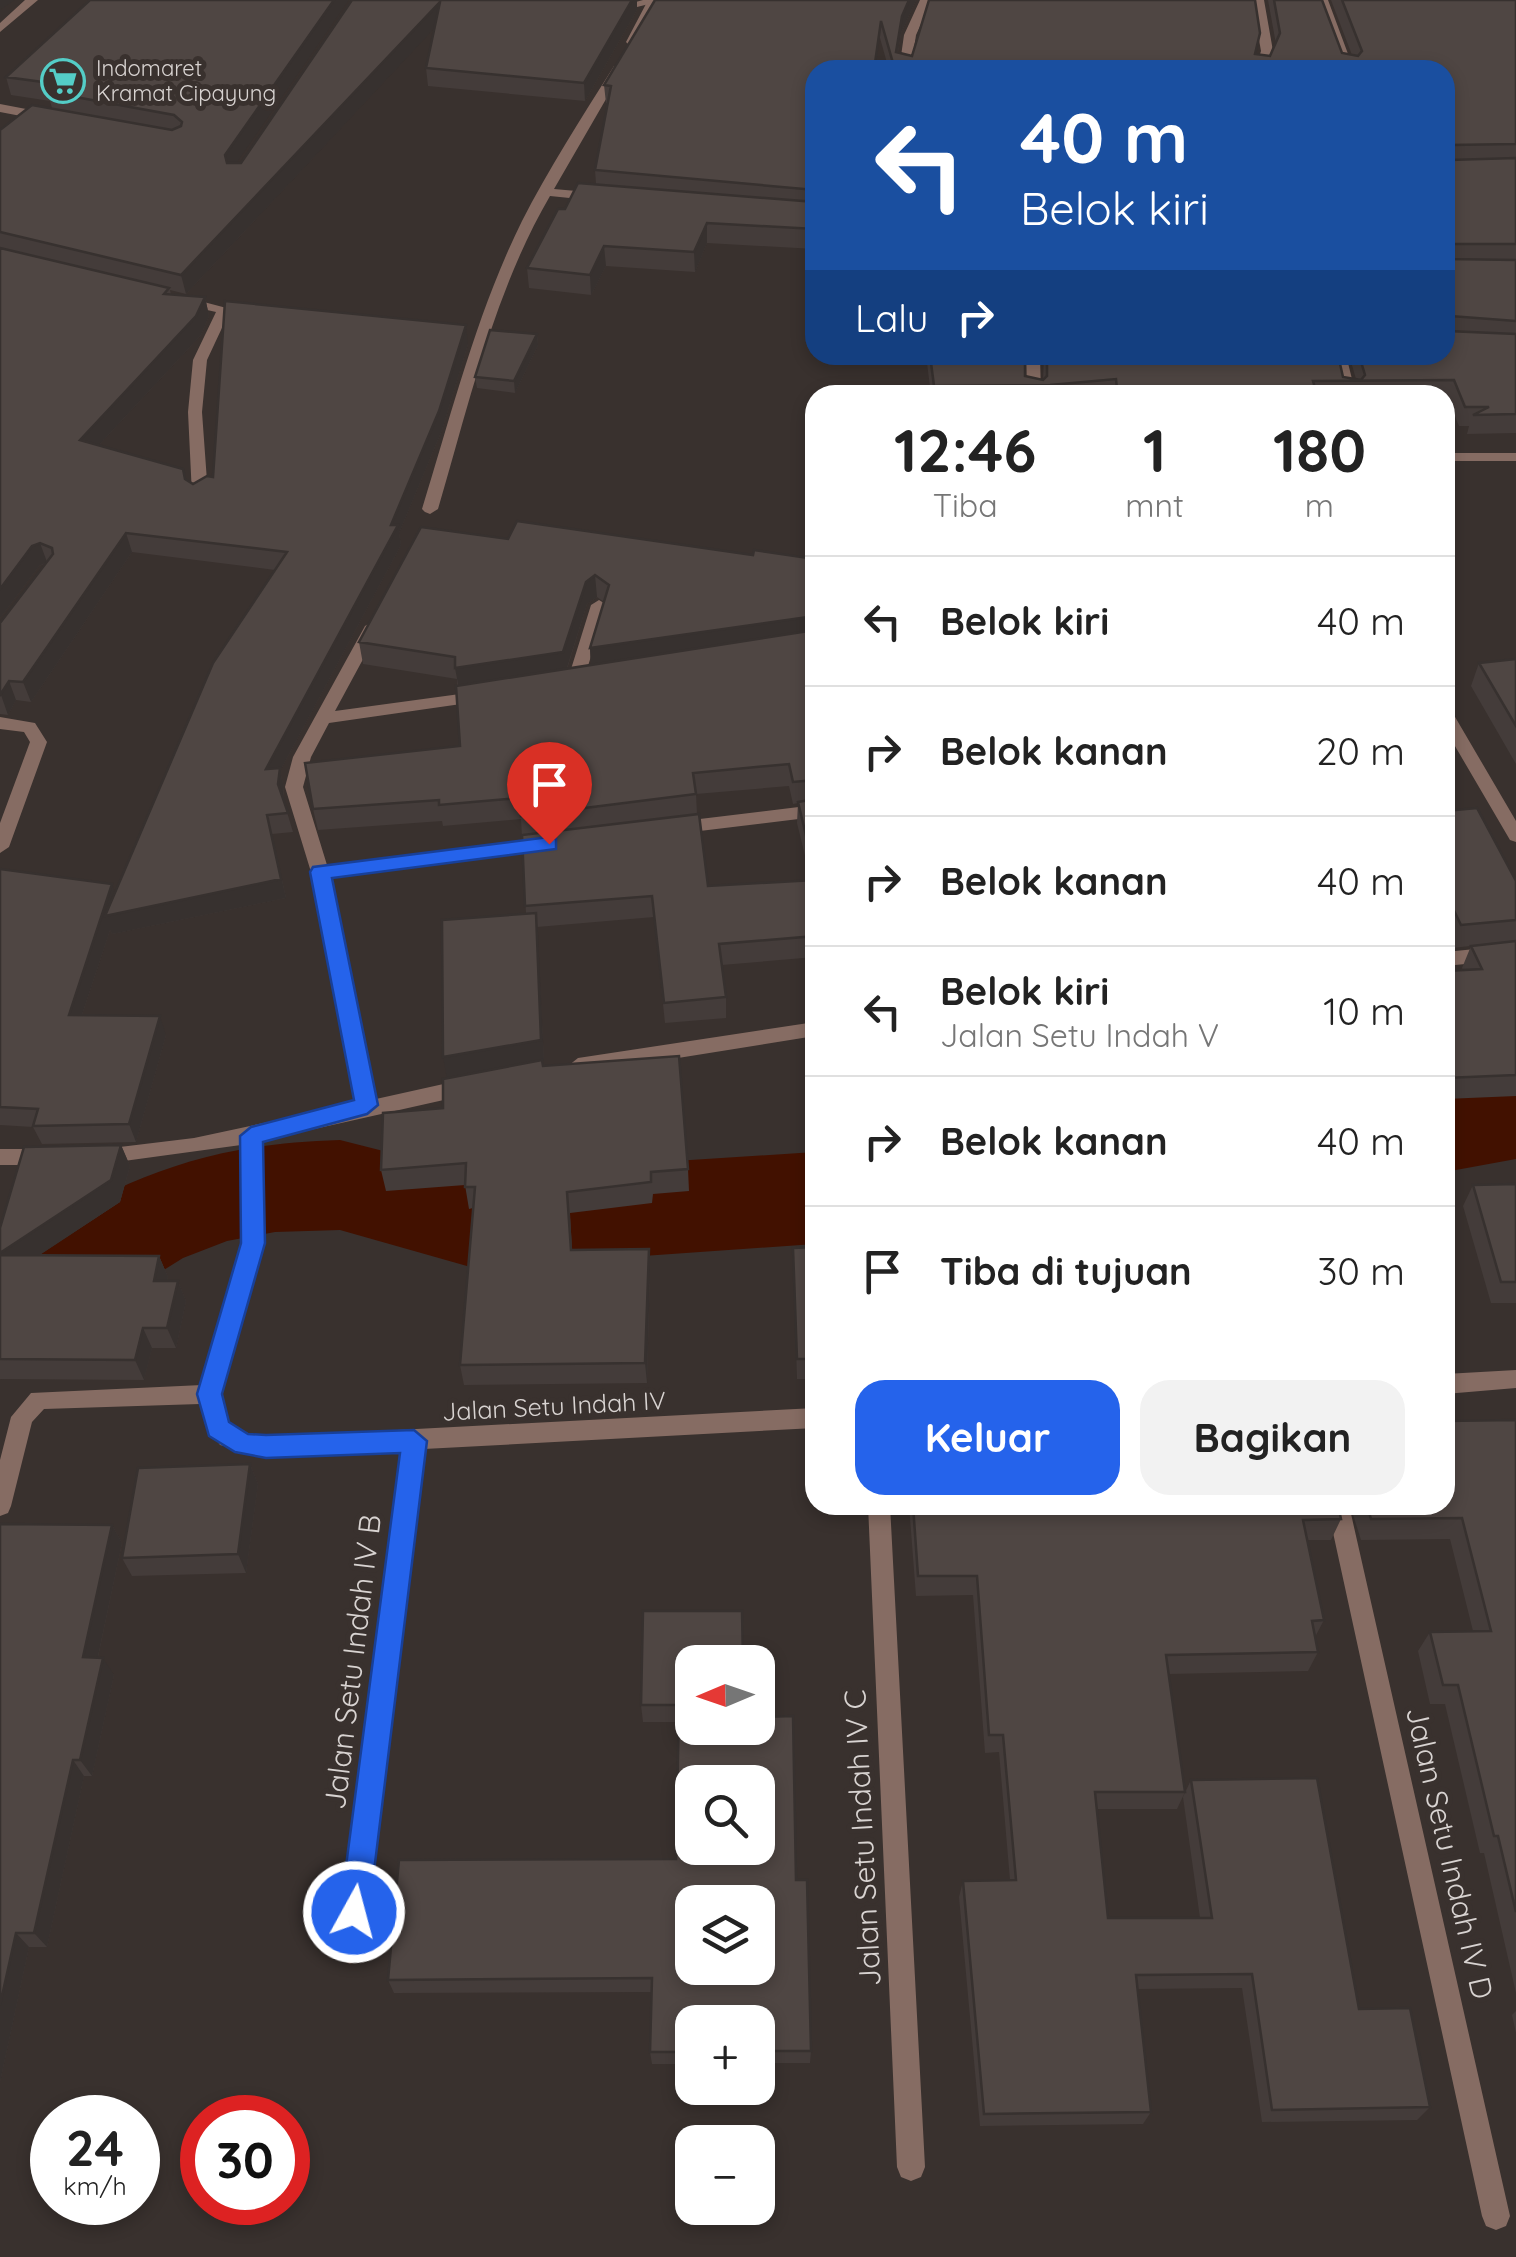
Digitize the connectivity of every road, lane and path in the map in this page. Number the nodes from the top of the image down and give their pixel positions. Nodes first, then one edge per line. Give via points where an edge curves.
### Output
1 (32, 0) edge
2 (926, 0) edge
3 (1258, 0) edge
4 (1322, 0) edge
5 (655, 2) edge
6 (603, 10) edge
7 (0, 29) edge
8 (906, 60) edge
9 (1264, 60) edge
10 (1344, 60) edge
11 (0, 108) edge
12 (59, 119) edge
13 (543, 192) junction
14 (621, 199) edge
15 (158, 295) edge
16 (223, 311) junction
17 (266, 318) edge
18 (461, 336) edge
19 (481, 338) junction
20 (1455, 456) edge
21 (1516, 457) edge
22 (200, 495) edge
23 (430, 509) dead end
24 (599, 606) edge
25 (379, 614) edge
26 (593, 680) edge
27 (574, 682) junction
28 (556, 685) edge
29 (498, 693) edge
30 (326, 718) junction
31 (0, 722) edge
32 (1455, 731) edge
33 (805, 812) edge
34 (657, 830) edge
35 (1516, 836) edge
36 (558, 843) edge
37 (0, 846) edge
38 (320, 872) junction
39 (1516, 952) edge
40 (1455, 958) edge
41 (805, 1031) edge
42 (554, 1070) edge
43 (479, 1084) edge
44 (367, 1105) junction
45 (251, 1136) junction
46 (0, 1156) edge
47 (1516, 1379) edge
48 (1455, 1383) edge
49 (210, 1394) junction
50 (805, 1419) edge
51 (414, 1441) junction
52 (0, 1506) edge
53 (879, 1515) edge
54 (1340, 1515) edge
55 (350, 1951) dead end
56 (912, 2167) dead end
57 (1496, 2216) dead end

1 - 7 street
2 - 8 street
3 - 9 street
4 - 10 street
5 - 6 street
5 - 13 street
11 - 12 street
13 - 14 street
13 - 19 street
15 - 16 street
16 - 17 street
16 - 22 street via 200,360
18 - 19 street
19 - 23 street
20 - 21 street
24 - 27 street
25 - 30 street
26 - 27 street
27 - 28 street
29 - 30 street
30 - 38 street via 302,757 294,787
31 - 37 street via 29,727 39,742
32 - 35 street
33 - 34 street
36 - 38 street
38 - 44 street
39 - 40 street
41 - 42 street
43 - 44 street
44 - 45 street
45 - 46 street via 146,1154
45 - 49 street via 253,1243
47 - 48 street
49 - 51 street, Jalan Setu Indah IV via 218,1428 244,1444
49 - 52 street via 39,1400 22,1417
50 - 51 street, Jalan Setu Indah IV
51 - 55 street, Jalan Setu Indah IV B
53 - 56 street, Jalan Setu Indah IV C
54 - 57 street, Jalan Setu Indah IV D

